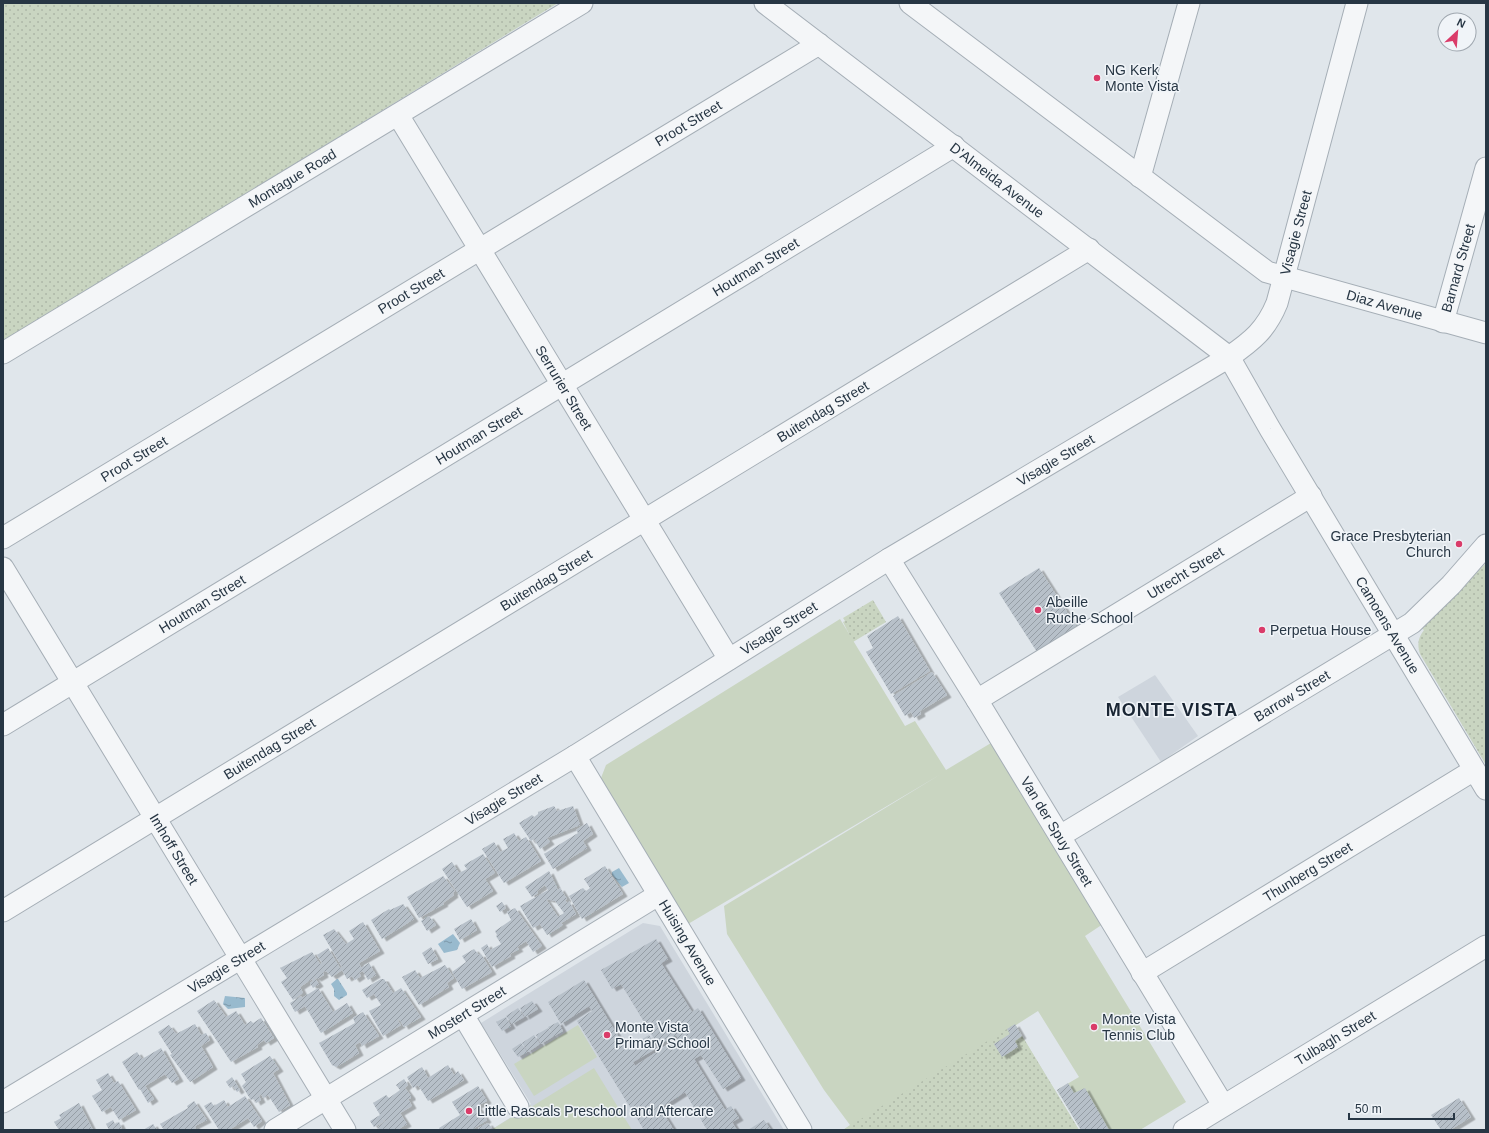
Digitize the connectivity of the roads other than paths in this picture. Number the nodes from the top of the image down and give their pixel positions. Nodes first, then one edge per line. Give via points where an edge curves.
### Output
1 (582, 3) edge
2 (765, 3) edge
3 (910, 3) edge
4 (1189, 3) edge
5 (1357, 3) edge
6 (820, 44) junction
7 (398, 115) junction
8 (954, 146) junction
9 (1486, 168) edge
10 (1140, 176) junction
11 (1089, 249) junction
12 (480, 250) junction
13 (1283, 278) junction
14 (1443, 322) junction
15 (1486, 333) edge
16 (3, 353) edge
17 (1229, 357) junction
18 (562, 385) junction
19 (1311, 496) junction
20 (644, 520) junction
21 (3, 538) edge
22 (1486, 545) edge
23 (889, 559) junction
24 (3, 568) edge
25 (1392, 634) junction
26 (729, 659) junction
27 (73, 682) junction
28 (977, 700) junction
29 (3, 725) edge
30 (575, 756) junction
31 (1474, 770) junction
32 (1486, 790) edge
33 (156, 818) junction
34 (1060, 836) junction
35 (658, 895) junction
36 (3, 911) edge
37 (1486, 946) edge
38 (240, 959) junction
39 (1142, 973) junction
40 (463, 1015) junction
41 (326, 1099) junction
42 (3, 1102) edge
43 (1223, 1105) junction
44 (518, 1107) dead end
45 (275, 1130) edge
46 (345, 1130) edge
47 (801, 1130) edge
48 (1184, 1130) edge

1 - 7 street, Montague Road
2 - 6 street, D'Almeida Avenue
3 - 10 street
4 - 10 street
5 - 13 street, Visagie Street
6 - 8 street, D'Almeida Avenue
6 - 12 street, Proot Street
7 - 12 street, Serrurier Street
7 - 16 street, Montague Road
8 - 11 street, D'Almeida Avenue
8 - 18 street, Houtman Street
9 - 14 street, Barnard Street
10 - 13 street via 1267,272
11 - 17 street, D'Almeida Avenue
11 - 20 street, Buitendag Street
12 - 18 street, Serrurier Street
12 - 21 street, Proot Street
13 - 14 street, Diaz Avenue
13 - 17 street, Visagie Street via 1272,316 1255,338
14 - 15 street, Diaz Avenue
17 - 19 street, Camoens Avenue
17 - 23 street, Visagie Street
18 - 20 street, Serrurier Street
18 - 27 street, Houtman Street
19 - 25 street, Camoens Avenue
19 - 28 street, Utrecht Street
20 - 26 street, Serrurier Street
20 - 33 street, Buitendag Street
22 - 25 street, Barrow Street via 1452,585 1412,623
23 - 26 street, Visagie Street
23 - 28 street, Van der Spuy Street
24 - 27 street, Imhoff Street
25 - 31 street, Camoens Avenue
25 - 34 street, Barrow Street
26 - 30 street, Visagie Street
27 - 29 street, Houtman Street
27 - 33 street, Imhoff Street
28 - 34 street, Van der Spuy Street
30 - 35 street, Huising Avenue
30 - 38 street, Visagie Street
31 - 32 street, Camoens Avenue
31 - 39 street, Thunberg Street
33 - 36 street, Buitendag Street
33 - 38 street, Imhoff Street
34 - 39 street, Van der Spuy Street
35 - 40 street, Mostert Street
35 - 47 street, Huising Avenue
37 - 43 street, Tulbagh Street
38 - 41 street, Imhoff Street
38 - 42 street, Visagie Street
39 - 43 street, Van der Spuy Street
40 - 41 street, Mostert Street
40 - 44 street
41 - 45 street, Mostert Street
41 - 46 street, Imhoff Street
43 - 48 street, Tulbagh Street

